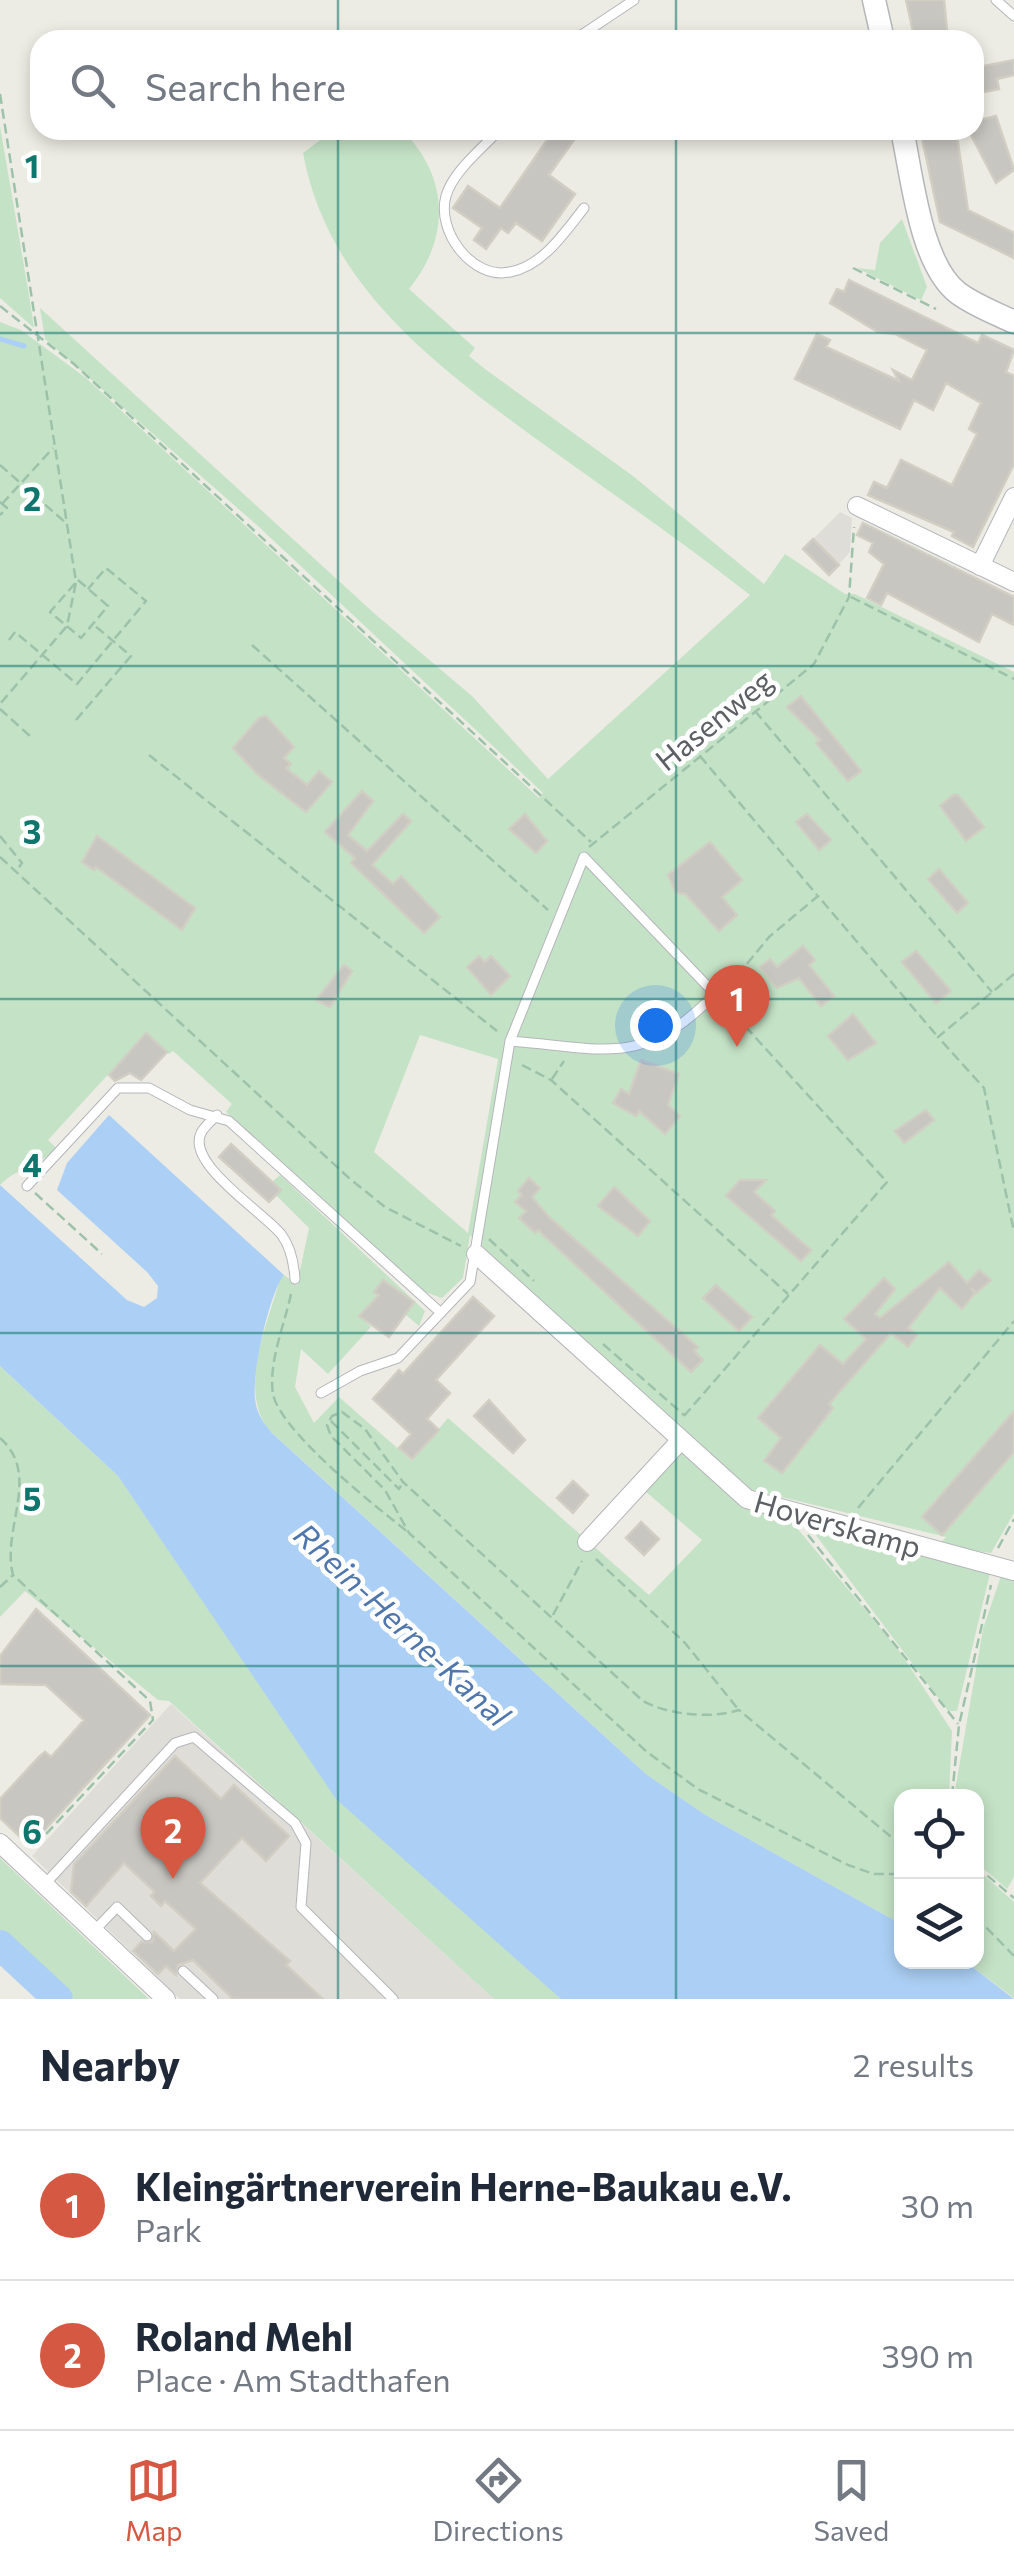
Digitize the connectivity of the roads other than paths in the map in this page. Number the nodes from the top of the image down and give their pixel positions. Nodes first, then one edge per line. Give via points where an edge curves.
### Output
1 (634, 0) edge
2 (874, 0) edge
3 (996, 0) edge
4 (1014, 16) edge
5 (589, 30) edge
6 (881, 30) edge
7 (492, 140) edge
8 (904, 140) edge
9 (584, 208) dead end
10 (1014, 322) edge
11 (1014, 497) edge
12 (857, 506) road end
13 (980, 566) junction
14 (1014, 582) edge
15 (510, 1041) junction
16 (217, 1115) junction
17 (27, 1186) road end
18 (476, 1254) junction
19 (295, 1279) road end
20 (441, 1313) junction
21 (321, 1393) dead end
22 (680, 1441) junction
23 (586, 1542) dead end
24 (1005, 1569) edge
25 (0, 1842) edge
26 (46, 1883) junction
27 (95, 1930) junction
28 (147, 1936) dead end
29 (184, 1970) dead end
30 (166, 1999) edge
31 (213, 1999) edge
32 (393, 1999) edge

1 - 5 lane
2 - 6 street
3 - 4 lane
7 - 9 lane via 446,196 452,236 474,263 511,272 556,244
8 - 10 street via 940,273 956,292
11 - 13 street
12 - 13 street
13 - 14 street
15 - 15 lane via 584,857 715,994 686,1024 644,1047 610,1052
15 - 18 lane
16 - 17 lane via 190,1110 149,1088 118,1088
16 - 19 lane via 201,1133 204,1163 283,1236
16 - 20 lane
18 - 20 lane via 470,1282
18 - 22 street, Hoverskamp
20 - 21 lane via 398,1358
22 - 23 street
22 - 24 street, Hoverskamp via 748,1499
25 - 26 street
26 - 27 street
26 - 32 lane via 175,1742 194,1737 295,1823 306,1843 301,1907
27 - 28 lane via 117,1907
27 - 30 street
29 - 31 lane

